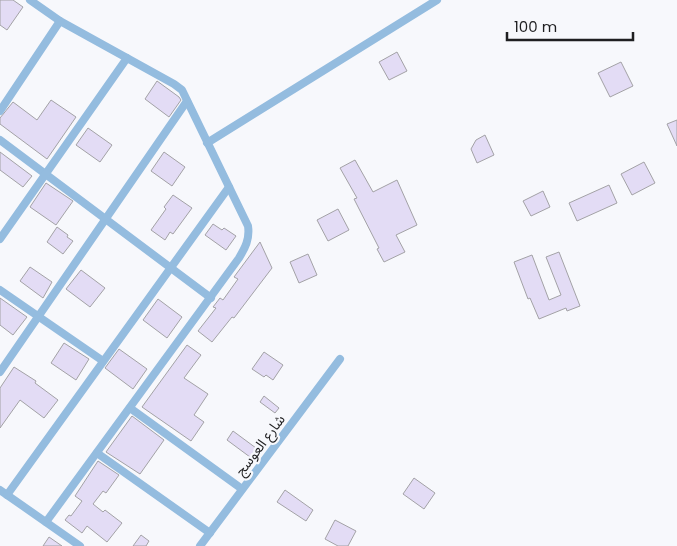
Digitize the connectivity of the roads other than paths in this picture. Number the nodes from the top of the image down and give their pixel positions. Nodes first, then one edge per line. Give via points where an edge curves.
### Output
1 (30, 0) edge
2 (437, 0) edge
3 (60, 21) junction
4 (127, 58) junction
5 (187, 101) junction
6 (0, 110) edge
7 (0, 140) edge
8 (207, 142) junction
9 (45, 174) junction
10 (228, 187) junction
11 (106, 219) junction
12 (0, 239) edge
13 (171, 268) junction
14 (0, 290) edge
15 (211, 298) junction
16 (39, 316) junction
17 (340, 359) dead end
18 (103, 361) junction
19 (0, 372) edge
20 (130, 408) junction
21 (97, 453) junction
22 (242, 489) junction
23 (4, 492) edge
24 (46, 522) junction
25 (210, 533) junction
26 (80, 546) edge
27 (200, 546) edge

1 - 3 street
2 - 8 street
3 - 4 street
3 - 6 street
4 - 5 street via 178,86
4 - 9 street
5 - 8 street
5 - 11 street
7 - 9 street
8 - 10 street
9 - 11 street
9 - 12 street
10 - 13 street
10 - 15 street via 249,234 244,250
11 - 13 street
11 - 16 street
13 - 15 street
13 - 18 street
14 - 16 street
15 - 20 street
16 - 18 street
16 - 19 street
17 - 22 street, شارع العوسج
18 - 23 street
20 - 21 street
20 - 22 street
21 - 24 street
21 - 25 street
22 - 25 street, شارع العوسج
23 - 24 street
24 - 26 street
25 - 27 street, شارع العوسج

